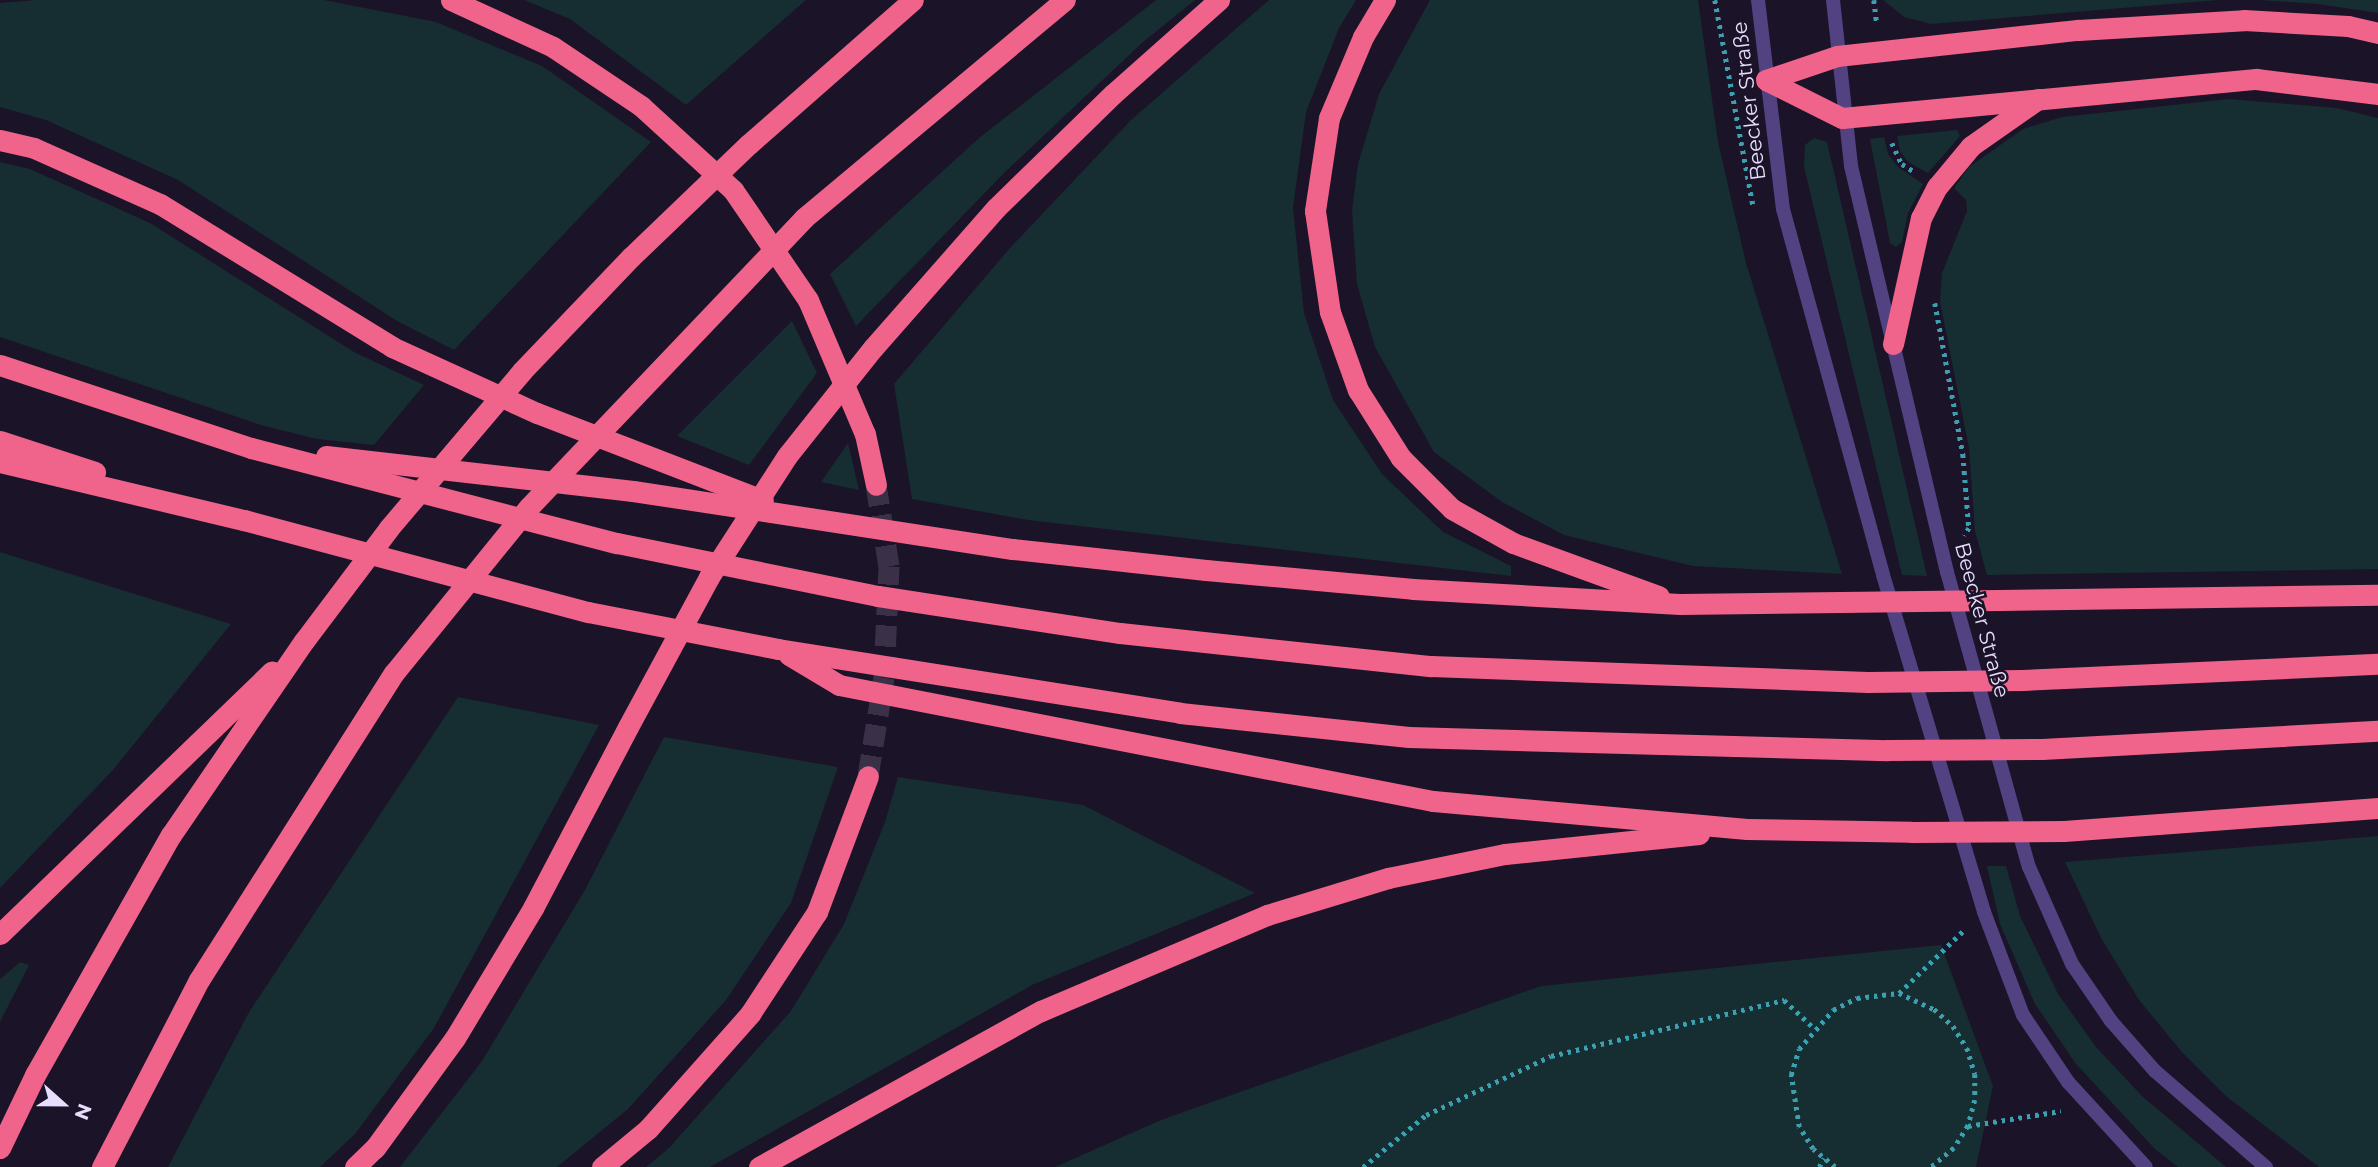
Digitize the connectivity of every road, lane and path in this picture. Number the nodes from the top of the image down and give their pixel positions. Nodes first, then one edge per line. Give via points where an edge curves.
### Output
1 (451, 0) edge
2 (912, 0) edge
3 (1065, 0) edge
4 (1219, 0) edge
5 (1385, 0) edge
6 (1758, 0) edge
7 (1833, 0) edge
8 (1874, 0) edge
9 (1875, 8) dead end
10 (2378, 33) edge
11 (1838, 56) junction
12 (1766, 80) junction
13 (2378, 94) edge
14 (2039, 99) junction
15 (1842, 118) junction
16 (1891, 135) dead end
17 (0, 140) edge
18 (1926, 180) dead end
19 (1935, 292) dead end
20 (1893, 344) junction
21 (0, 365) edge
22 (0, 441) edge
23 (251, 448) junction
24 (0, 462) edge
25 (876, 485) tunnel mouth
26 (801, 515) junction
27 (244, 520) junction
28 (1947, 572) junction
29 (2377, 595) edge
30 (1680, 604) junction
31 (304, 641) junction
32 (778, 649) junction
33 (2378, 664) edge
34 (2378, 731) edge
35 (868, 776) tunnel mouth
36 (2378, 808) edge
37 (1747, 829) junction
38 (1984, 912) junction
39 (0, 934) edge
40 (1899, 993) junction
41 (1813, 1027) junction
42 (2090, 1106) junction
43 (1968, 1126) junction
44 (0, 1148) edge
45 (1824, 1158) junction
46 (102, 1167) edge
47 (355, 1167) edge
48 (602, 1167) edge
49 (759, 1167) edge
50 (1363, 1167) edge
51 (1819, 1167) edge
52 (1835, 1167) edge
53 (1931, 1167) edge
54 (2146, 1167) edge
55 (2266, 1167) edge

1 - 25 highway via 575,62 641,106 733,190 808,300 865,434
2 - 31 highway, bridge via 749,144 631,257 522,372 389,528
3 - 46 highway, bridge via 804,218 539,497 394,673 199,980
4 - 47 highway, bridge via 1113,94 996,208 873,348 780,467 709,577 533,908 455,1038 375,1148
5 - 30 highway via 1363,37 1329,118 1315,211 1330,312 1358,390 1401,457 1452,509 1513,543
6 - 12 street, Beecker Straße
7 - 11 street, Beecker Straße
8 - 9 path
10 - 11 highway via 2348,26 2244,20 2078,30
11 - 12 highway
11 - 15 street, Beecker Straße
12 - 15 highway
12 - 38 street, Beecker Straße via 1783,209 1883,575
13 - 14 highway via 2256,79
14 - 15 highway
14 - 20 highway via 1971,146 1937,187 1921,218
15 - 20 street, Beecker Straße
16 - 18 path via 1893,152 1902,164
17 - 26 highway via 34,148 160,204 392,347 537,413
19 - 28 path via 1963,454 1969,528
20 - 28 street, Beecker Straße
21 - 23 highway
22 - 27 highway
23 - 26 highway via 633,491
23 - 33 highway, bridge via 617,543 878,596 1106,631 1431,666 1868,682
24 - 27 highway
26 - 30 highway via 1013,549 1219,572 1413,589
27 - 32 highway via 588,612
28 - 55 street, Beecker Straße via 2029,867 2072,964 2155,1071
29 - 30 highway, bridge
31 - 39 highway
31 - 44 highway via 171,835 35,1075
32 - 34 highway, bridge via 1180,713 1409,737 1887,750 2042,749
32 - 37 highway via 839,685 1236,765 1433,801
35 - 48 highway via 817,912 750,1014 648,1129
36 - 37 highway, bridge via 2064,831
37 - 49 highway via 1505,854 1388,878 1267,915 1041,1011
38 - 40 path
38 - 42 street, Beecker Straße via 2023,1015
40 - 41 path via 1857,998
40 - 43 path via 1934,1009 1953,1026 1967,1048 1975,1074
41 - 45 path via 1798,1049 1791,1075 1792,1102 1799,1127
41 - 50 path via 1784,1000 1551,1056 1426,1115
42 - 43 path
42 - 54 street, Beecker Straße
43 - 53 path via 1954,1148
45 - 51 path
45 - 52 path

